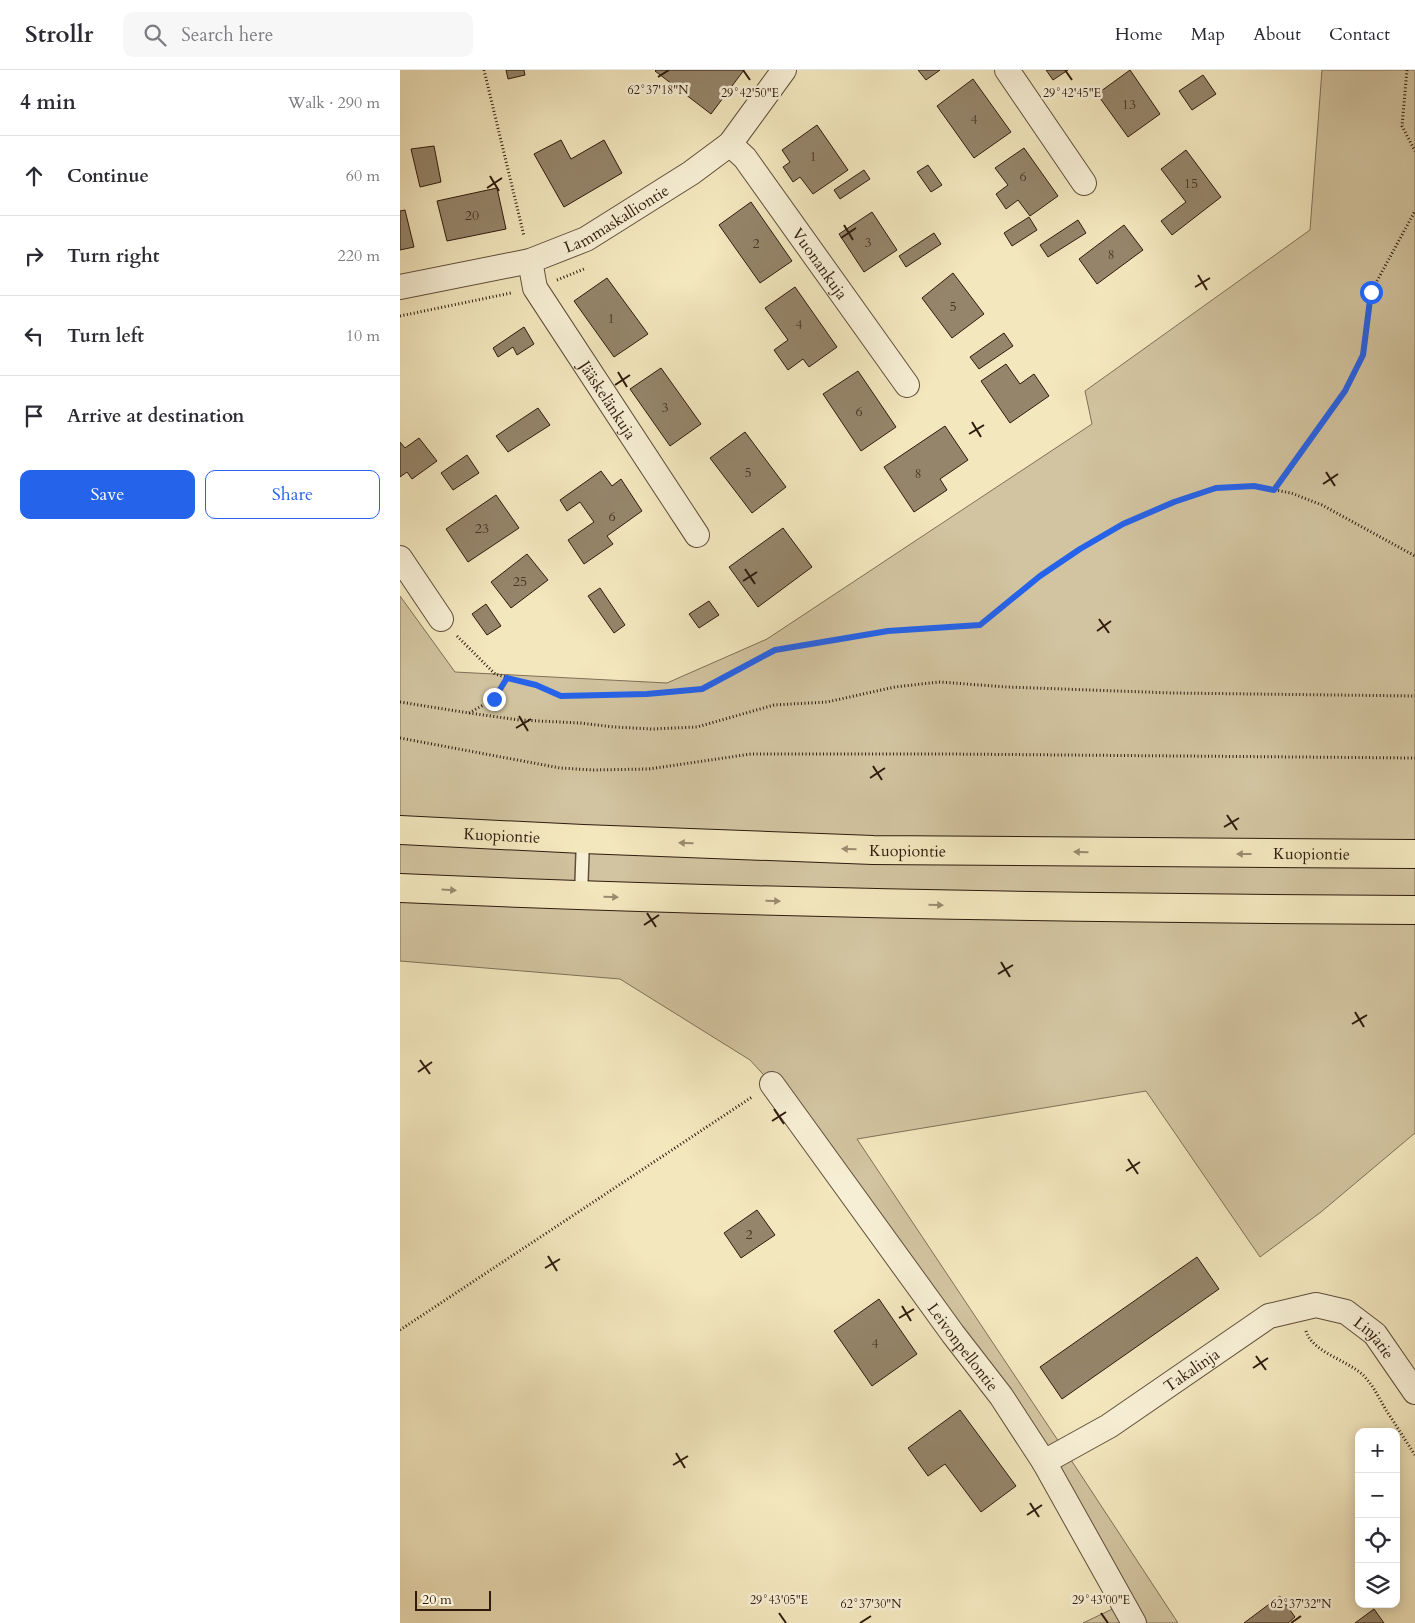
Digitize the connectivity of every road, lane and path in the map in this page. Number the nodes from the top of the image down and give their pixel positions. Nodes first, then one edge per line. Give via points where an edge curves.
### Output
1 (484, 70) edge
2 (784, 70) edge
3 (1007, 70) edge
4 (1407, 70) edge
5 (730, 144) junction
6 (1415, 151) edge
7 (1084, 183) dead end
8 (1415, 212) edge
9 (530, 261) junction
10 (400, 287) edge
11 (907, 385) dead end
12 (1274, 490) junction
13 (697, 535) dead end
14 (1415, 556) edge
15 (400, 558) edge
16 (441, 619) joint
17 (507, 678) junction
18 (1415, 696) edge
19 (400, 702) edge
20 (469, 713) junction
21 (400, 738) edge
22 (1415, 758) edge
23 (400, 830) edge
24 (584, 839) junction
25 (1415, 854) edge
26 (400, 888) edge
27 (581, 896) junction
28 (1415, 910) edge
29 (772, 1084) joint
30 (1299, 1309) junction
31 (1346, 1312) joint
32 (400, 1330) edge
33 (1415, 1392) edge
34 (1415, 1455) edge
35 (1044, 1462) junction
36 (1134, 1623) edge

1 - 9 path
2 - 5 street, Lammaskalliontie
3 - 7 street
4 - 6 path via 1402,126
5 - 9 street, Lammaskalliontie via 691,173 586,239
5 - 11 street, Vuonankuja via 745,158
8 - 12 path via 1371,292 1363,355 1345,391
9 - 10 street, Lammaskalliontie
9 - 13 street, Jääskelänkuja via 535,288
12 - 14 path via 1322,505
12 - 17 path via 1254,486 1216,488 1123,524 1040,576 980,625 888,631 775,650 702,689 561,696 536,685
15 - 16 street
16 - 17 path via 494,674
17 - 20 path via 494,699
18 - 20 path via 1173,692 939,682 895,687 828,702 774,705 697,727 652,730
19 - 20 path
21 - 22 path via 560,768 593,770 649,769 751,754
23 - 24 highway, Kuopiontie
25 -> 24 highway, Kuopiontie via 873,850
24 - 27 lane
26 -> 27 highway
27 -> 28 highway via 890,904
29 - 32 path
29 - 35 street, Leivonpellontie via 953,1334 1002,1396
30 - 31 street, Takalinja via 1316,1305
30 - 34 path via 1307,1335 1321,1349 1350,1365 1366,1379
30 - 35 street, Takalinja via 1268,1316 1109,1426
31 - 33 street, Linjatie via 1375,1334
35 - 36 street, Leivonpellontie

